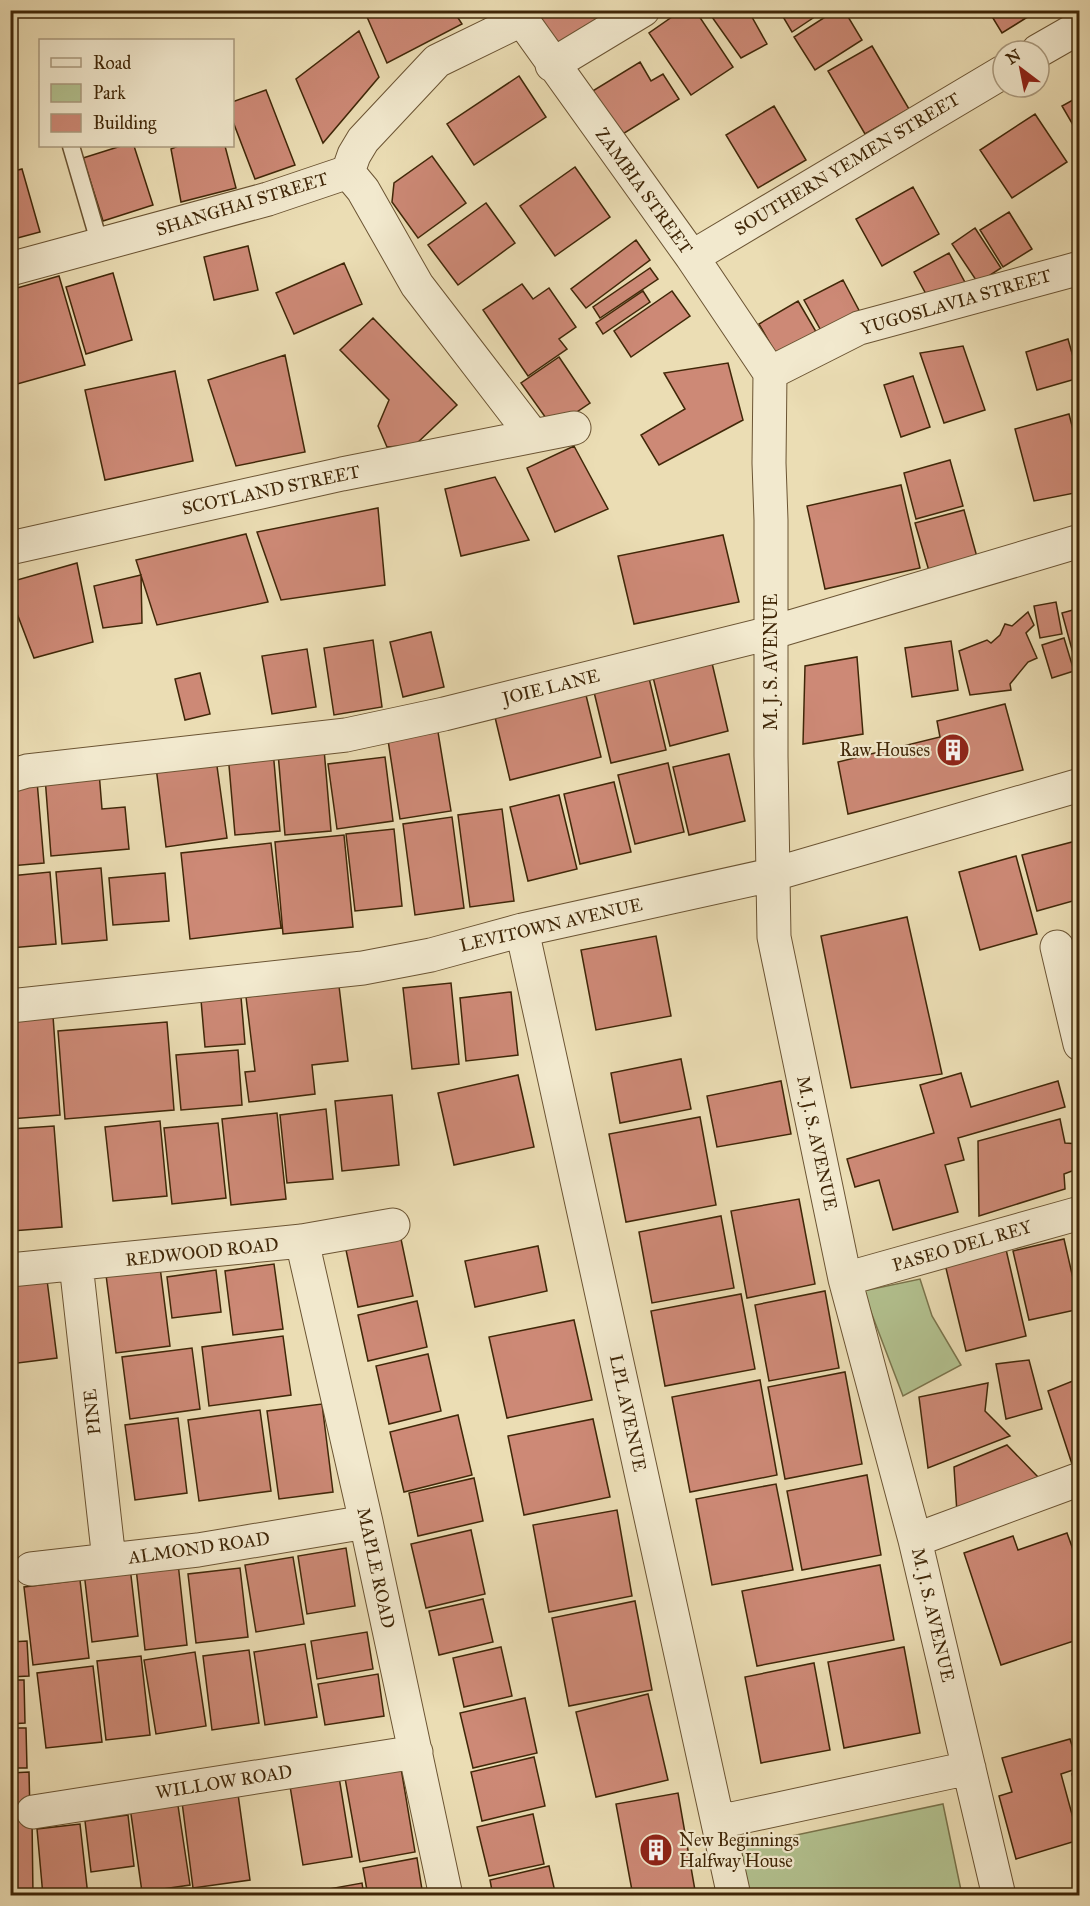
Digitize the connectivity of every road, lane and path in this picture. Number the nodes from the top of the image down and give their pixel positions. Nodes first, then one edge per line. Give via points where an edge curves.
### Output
1 (643, 10) edge
2 (518, 15) edge
3 (1080, 27) edge
4 (1051, 44) edge
5 (552, 65) junction
6 (991, 79) edge
7 (71, 147) edge
8 (348, 172) junction
9 (100, 245) junction
10 (692, 257) junction
11 (1080, 268) edge
12 (10, 269) edge
13 (770, 373) junction
14 (574, 428) dead end
15 (533, 436) junction
16 (1080, 541) edge
17 (10, 548) edge
18 (770, 633) junction
19 (10, 776) edge
20 (1080, 784) edge
21 (771, 875) junction
22 (522, 930) junction
23 (1057, 947) dead end
24 (10, 1006) edge
25 (1080, 1044) edge
26 (1080, 1213) edge
27 (393, 1225) dead end
28 (302, 1241) junction
29 (76, 1264) junction
30 (10, 1270) edge
31 (845, 1279) junction
32 (1080, 1479) edge
33 (366, 1522) junction
34 (915, 1540) junction
35 (109, 1560) junction
36 (31, 1569) dead end
37 (416, 1752) junction
38 (969, 1768) junction
39 (33, 1812) dead end
40 (718, 1822) junction
41 (446, 1896) edge
42 (734, 1896) edge
43 (999, 1896) edge

1 - 5 street
2 - 5 street, ZAMBIA STREET
2 - 8 street, SHANGHAI STREET via 437,61 363,141
3 - 4 street
5 - 10 street, ZAMBIA STREET
6 - 10 street, SOUTHERN YEMEN STREET
7 - 9 lane
8 - 9 street, SHANGHAI STREET via 268,199
8 - 15 street via 363,190 417,285
9 - 12 street, SHANGHAI STREET
10 - 13 street, ZAMBIA STREET
11 - 13 street, YUGOSLAVIA STREET via 859,328
13 - 18 street, M. J. S. AVENUE
14 - 15 street, SCOTLAND STREET
15 - 17 street, SCOTLAND STREET
16 - 18 street, JOIE LANE
18 - 19 street, JOIE LANE via 346,735
18 - 21 street, M. J. S. AVENUE
20 - 21 street, LEVITOWN AVENUE
21 - 22 street, LEVITOWN AVENUE
21 - 31 street, M. J. S. AVENUE via 774,937
22 - 24 street, LEVITOWN AVENUE via 431,955 363,968
22 - 40 street, LPL AVENUE
23 - 25 street
26 - 31 street, PASEO DEL REY
27 - 28 street, REDWOOD ROAD
28 - 29 street, REDWOOD ROAD
28 - 33 street, MAPLE ROAD
29 - 30 street, REDWOOD ROAD
29 - 35 street, PINE
31 - 34 street, M. J. S. AVENUE
32 - 34 street
33 - 35 street, ALMOND ROAD via 198,1550
33 - 37 street, MAPLE ROAD
34 - 38 street, M. J. S. AVENUE
35 - 36 street, ALMOND ROAD
37 - 39 street, WILLOW ROAD
37 - 41 street, MAPLE ROAD
38 - 40 street
38 - 43 street, M. J. S. AVENUE
40 - 42 street, LPL AVENUE

